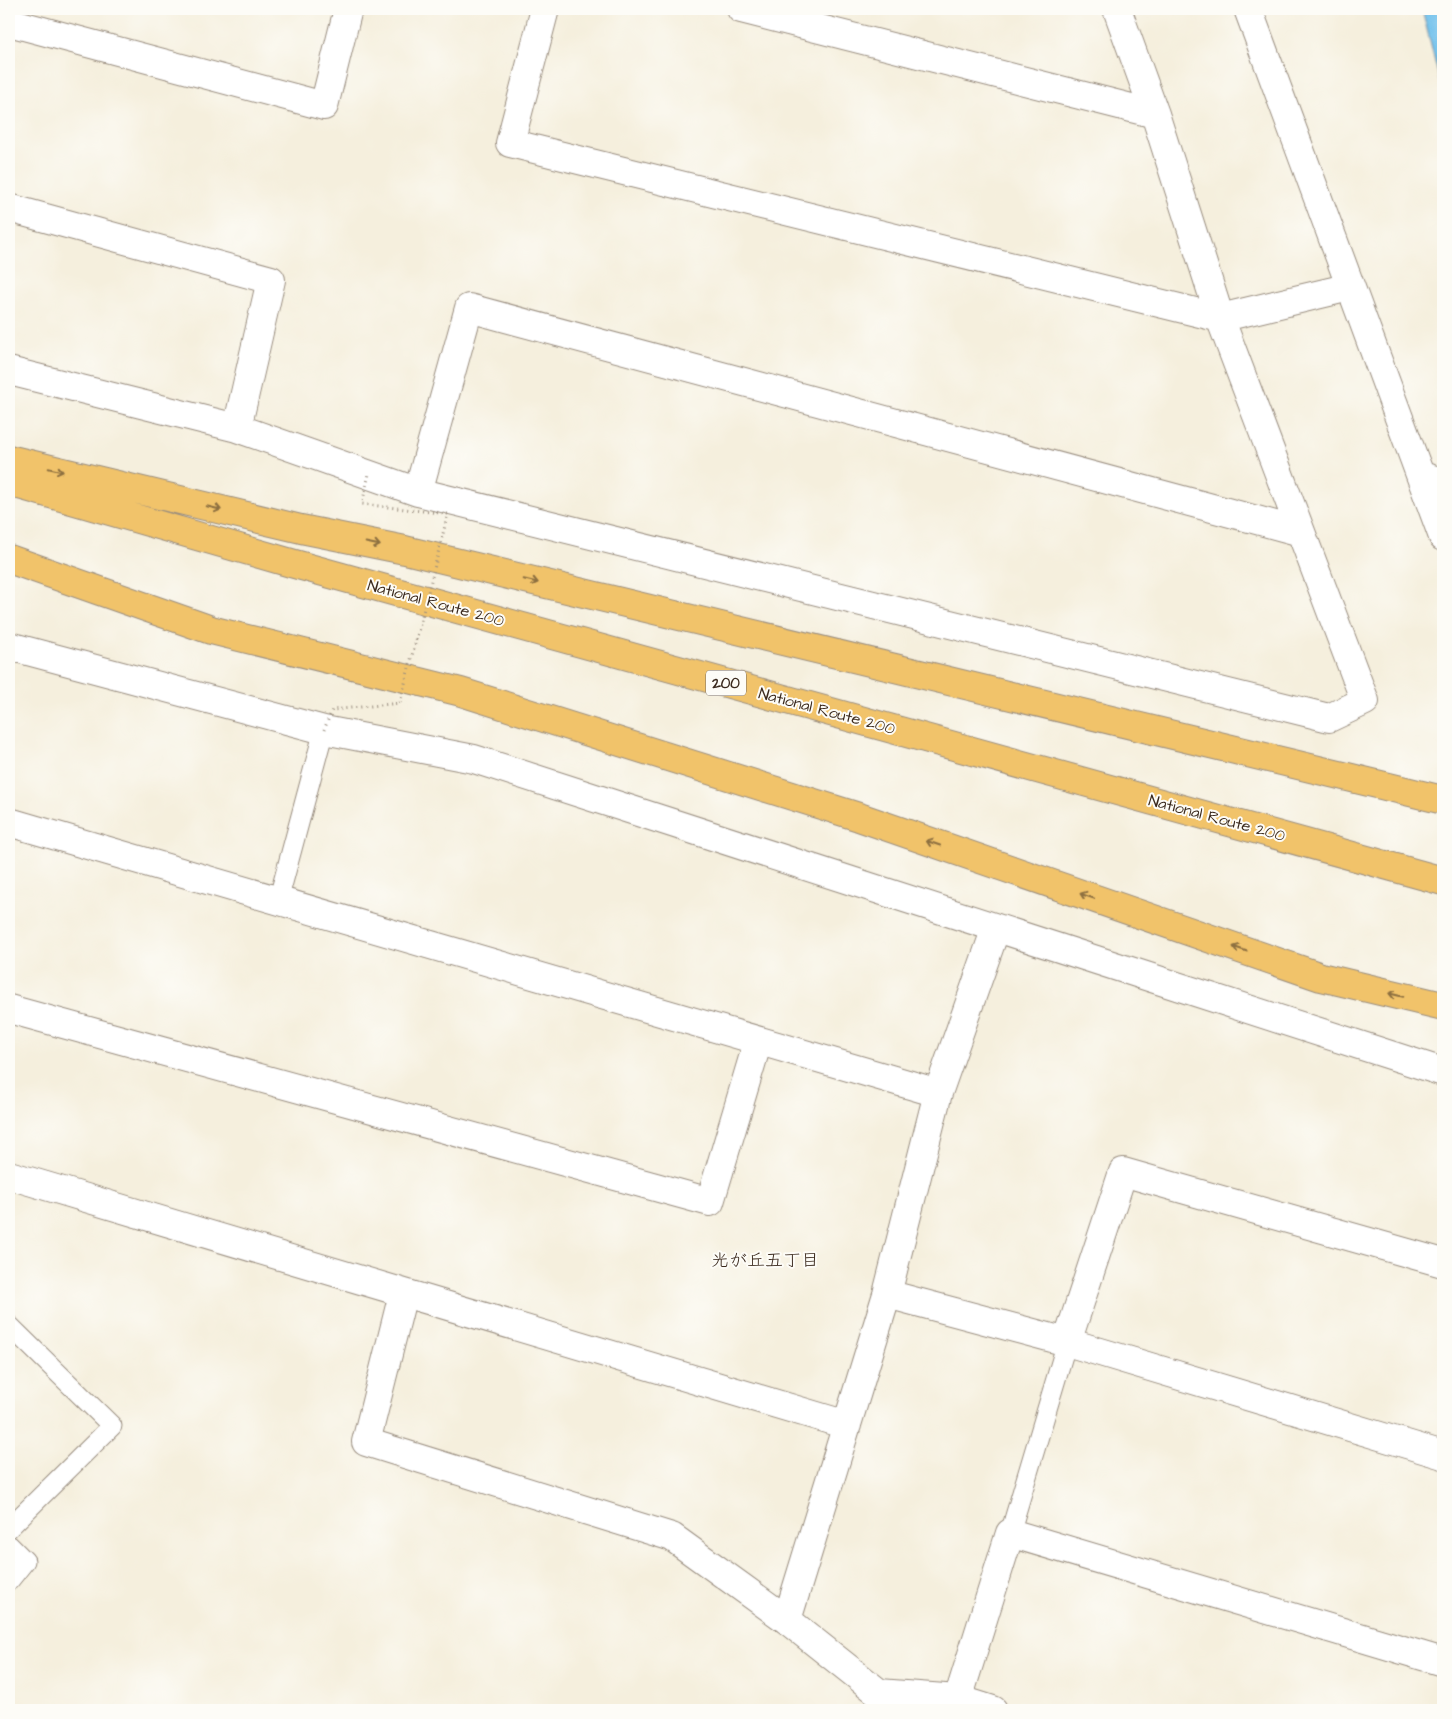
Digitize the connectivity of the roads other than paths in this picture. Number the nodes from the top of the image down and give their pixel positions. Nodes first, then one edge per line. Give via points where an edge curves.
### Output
1 (348, 9) edge
2 (545, 9) edge
3 (741, 9) edge
4 (1117, 9) edge
5 (1248, 9) edge
6 (9, 22) edge
7 (1155, 114) junction
8 (9, 208) edge
9 (1350, 287) junction
10 (1220, 318) junction
11 (9, 370) edge
12 (237, 428) junction
13 (9, 459) edge
14 (1432, 479) edge
15 (9, 482) edge
16 (418, 492) junction
17 (1301, 532) junction
18 (1443, 537) edge
19 (9, 559) edge
20 (9, 646) edge
21 (324, 730) junction
22 (1443, 800) edge
23 (9, 822) edge
24 (1443, 881) edge
25 (278, 901) junction
26 (996, 928) junction
27 (1443, 1006) edge
28 (9, 1009) edge
29 (758, 1041) junction
30 (1443, 1072) edge
31 (938, 1093) junction
32 (9, 1175) edge
33 (1443, 1263) edge
34 (403, 1294) junction
35 (887, 1294) junction
36 (9, 1325) edge
37 (1067, 1342) junction
38 (847, 1426) junction
39 (1443, 1455) edge
40 (9, 1528) edge
41 (1010, 1533) junction
42 (9, 1545) edge
43 (9, 1581) edge
44 (787, 1620) junction
45 (1443, 1662) edge
46 (958, 1699) junction
47 (877, 1702) edge
48 (993, 1710) edge

1 - 6 street via 324,106
2 - 10 street via 510,143
3 - 7 street
4 - 7 street
5 - 9 street
7 - 10 street
8 - 12 street via 271,280
9 - 10 street
9 - 14 street
10 - 17 street
11 - 12 street
12 - 16 street
13 -> 22 highway via 302,529 405,550
14 - 18 street
15 - 24 highway, National Route 200 / 200
16 - 17 street via 469,308
16 - 17 street via 1329,718 1365,701
27 -> 19 highway via 1321,977 859,817 460,692 211,630
20 - 21 street
21 - 25 lane
21 - 26 street via 474,759
23 - 25 street
25 - 29 street
26 - 30 street
26 - 31 street
28 - 29 street via 710,1202
29 - 31 street
31 - 35 street
32 - 34 street
33 - 37 street via 1123,1172
34 - 38 street
34 - 44 street via 366,1442 672,1537
35 - 37 street
35 - 38 street
36 - 40 lane via 112,1426
37 - 39 street
37 - 41 lane
38 - 44 street
41 - 45 street
41 - 46 street
42 - 43 lane via 25,1561
44 - 47 street
46 - 47 street
46 - 48 street

